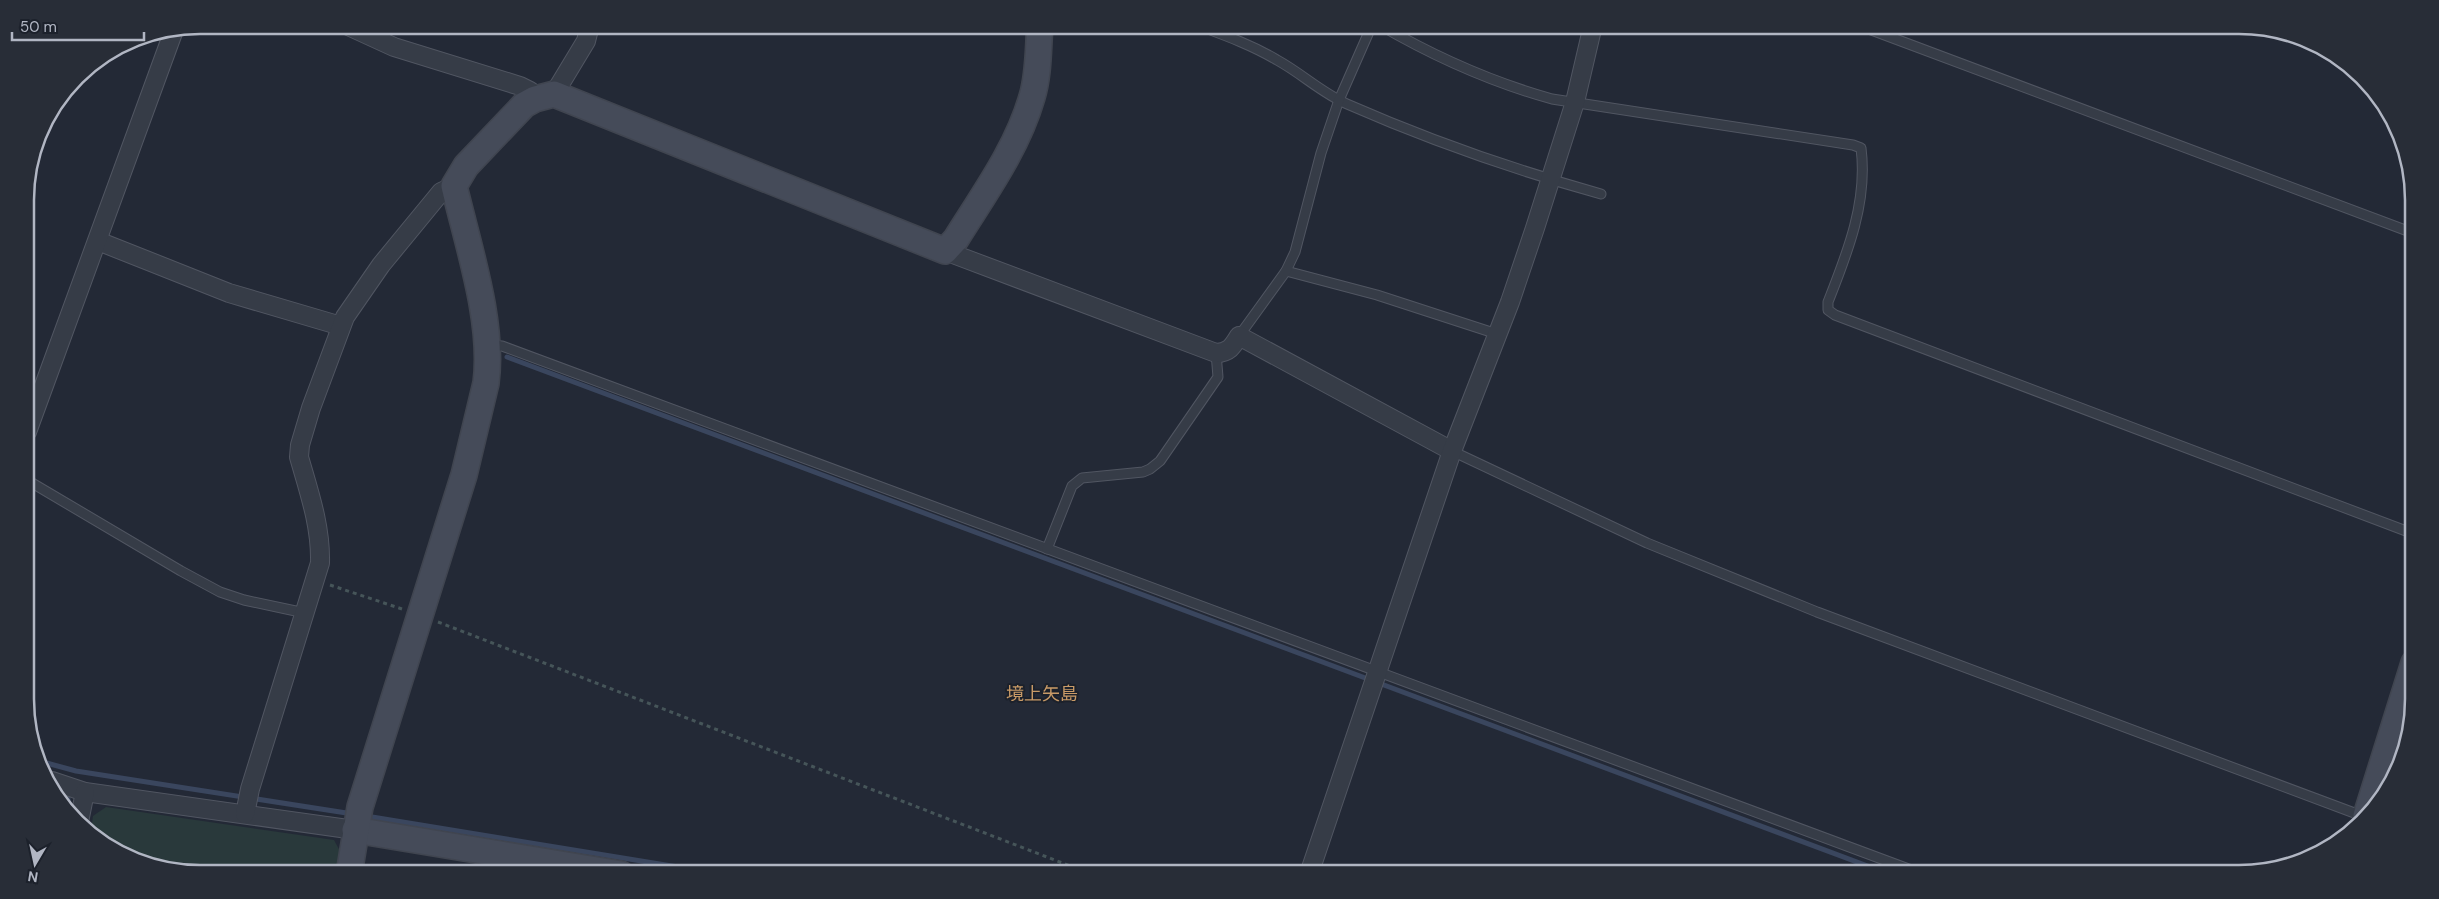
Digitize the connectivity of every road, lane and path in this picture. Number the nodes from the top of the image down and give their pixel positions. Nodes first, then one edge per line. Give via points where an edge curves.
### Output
1 (366, 34) edge
2 (588, 34) edge
3 (1039, 34) edge
4 (1218, 34) edge
5 (1368, 34) edge
6 (1397, 34) edge
7 (1592, 34) edge
8 (1882, 34) edge
9 (172, 36) edge
10 (544, 96) junction
11 (1339, 100) junction
12 (1575, 102) junction
13 (1551, 180) junction
14 (454, 186) junction
15 (1601, 194) dead end
16 (2405, 230) edge
17 (98, 242) junction
18 (945, 251) junction
19 (1286, 272) junction
20 (341, 326) junction
21 (1497, 334) junction
22 (1240, 336) junction
23 (487, 346) junction
24 (1216, 353) junction
25 (34, 413) edge
26 (1452, 451) junction
27 (34, 484) edge
28 (2405, 531) edge
29 (1047, 549) junction
30 (315, 580) junction
31 (305, 613) junction
32 (421, 615) junction
33 (1378, 672) junction
34 (2405, 690) edge
35 (57, 783) edge
36 (85, 792) junction
37 (2370, 801) edge
38 (245, 814) junction
39 (81, 815) edge
40 (2359, 815) edge
41 (357, 820) junction
42 (350, 865) edge
43 (577, 865) edge
44 (1068, 865) edge
45 (1312, 865) edge
46 (1898, 865) edge

1 - 10 street via 394,47
2 - 10 street via 586,41
3 - 18 street via 1032,97 1018,134 1008,156 956,239
4 - 11 lane via 1276,59
5 - 11 lane
6 - 12 lane via 1452,64 1509,87
7 - 12 street
8 - 16 lane
9 - 17 street
10 - 14 street via 511,116 466,166
10 - 18 street
11 - 13 lane via 1450,145
11 - 19 lane via 1321,153 1302,231
12 - 13 street
12 - 28 lane via 1861,148 1858,208 1850,247 1828,302 1828,310 1835,315
13 - 15 lane
13 - 21 street
14 - 20 street via 441,192 381,265
14 - 23 street via 482,305
17 - 20 street via 229,293
17 - 25 street
18 - 24 street
19 - 21 lane via 1377,295
19 - 22 lane
20 - 30 street via 300,446 321,542
21 - 26 street
22 - 24 street via 1224,353
22 - 26 street
23 - 29 lane via 502,346
23 - 32 street via 488,368 479,420
24 - 29 lane via 1218,377 1160,461 1143,472 1082,478 1072,486 1065,500
26 - 33 street
26 - 40 lane via 1648,543 1817,612
27 - 31 lane via 220,592
29 - 33 lane
30 - 31 street
30 - 32 path
31 - 38 street
32 - 41 street
32 - 44 path
33 - 45 street
33 - 46 lane
34 - 37 street
35 - 36 street
36 - 38 street
36 - 39 street
38 - 41 street
41 - 42 street
41 - 43 street

